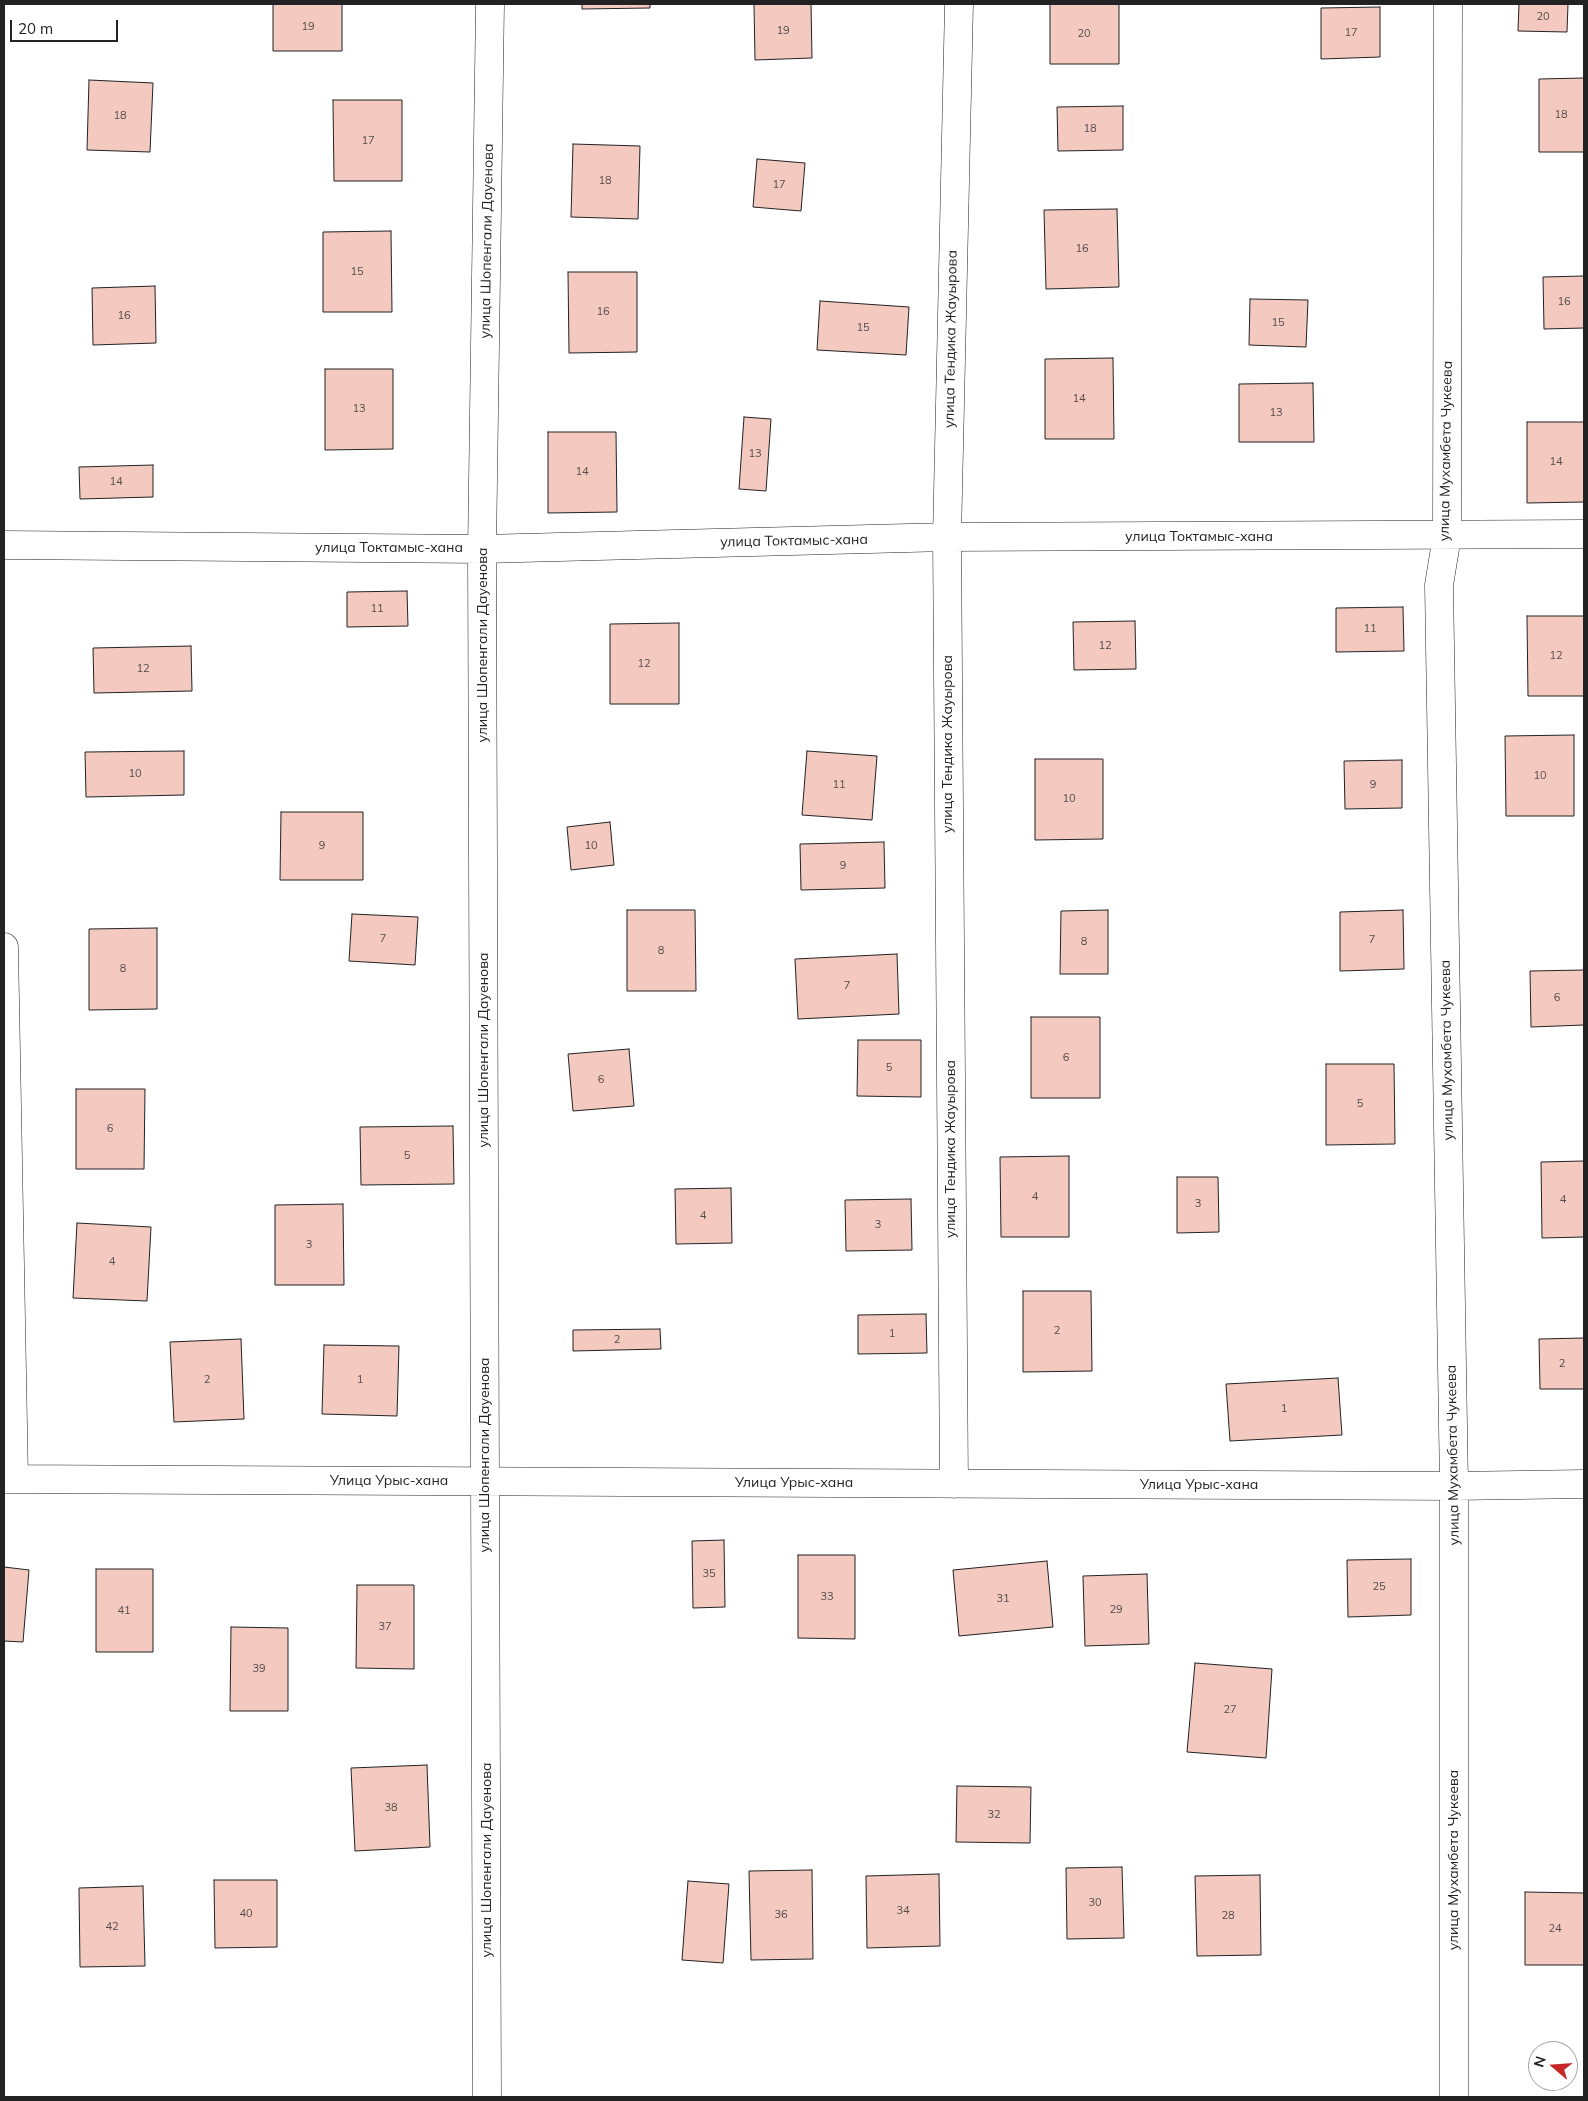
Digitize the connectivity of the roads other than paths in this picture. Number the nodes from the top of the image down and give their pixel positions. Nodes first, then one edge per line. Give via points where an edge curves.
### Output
1 (490, 4) edge
2 (959, 4) edge
3 (1448, 4) edge
4 (1584, 534) edge
5 (1447, 536) junction
6 (946, 538) junction
7 (4, 545) edge
8 (482, 549) junction
9 (4, 947) edge
10 (9, 1479) edge
11 (485, 1482) junction
12 (954, 1484) junction
13 (1584, 1484) edge
14 (1454, 1486) junction
15 (487, 2097) edge
16 (1454, 2097) edge

1 - 8 street, улица Шопенгали Дауенова
2 - 6 street, улица Тендика Жауырова
3 - 5 street, улица Мухамбета Чукеева
4 - 5 street, улица Токтамыс-хана
5 - 6 street, улица Токтамыс-хана
5 - 14 street, улица Мухамбета Чукеева via 1439,585
6 - 8 street, улица Токтамыс-хана
6 - 12 street, улица Тендика Жауырова
7 - 8 street, улица Токтамыс-хана
8 - 11 street, улица Шопенгали Дауенова
9 - 10 street
10 - 11 street, Улица Урыс-хана
11 - 12 street, Улица Урыс-хана
11 - 15 street, улица Шопенгали Дауенова
12 - 14 street, Улица Урыс-хана
13 - 14 street, Улица Урыс-хана
14 - 16 street, улица Мухамбета Чукеева

